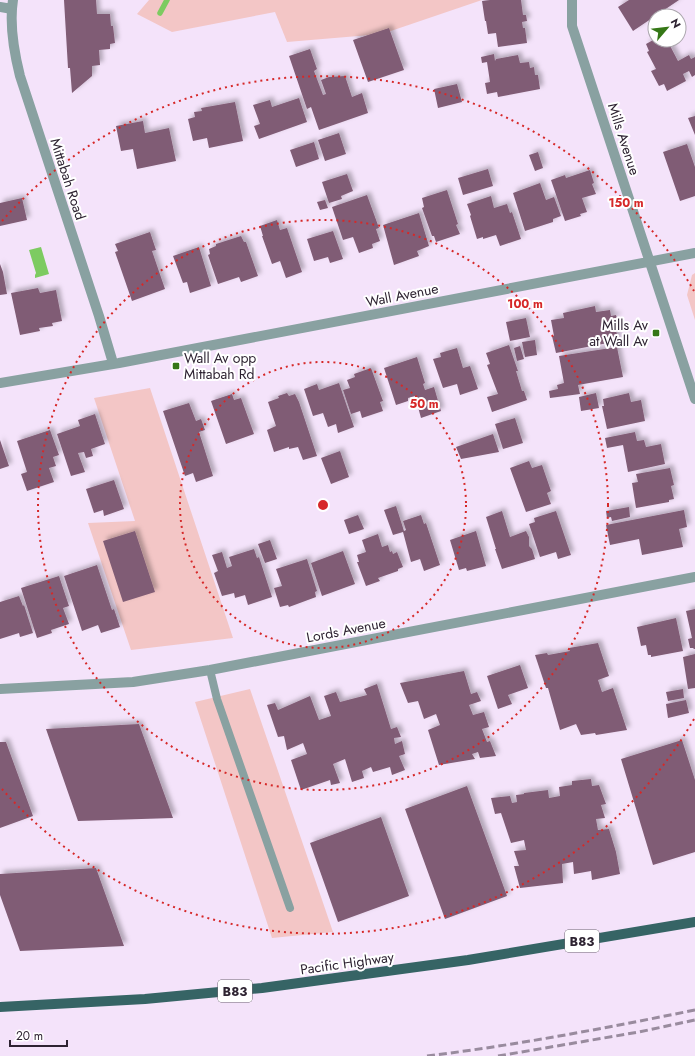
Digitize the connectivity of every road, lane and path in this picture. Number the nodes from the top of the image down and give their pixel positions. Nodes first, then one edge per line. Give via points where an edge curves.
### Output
1 (572, 0) edge
2 (12, 4) edge
3 (0, 7) edge
4 (695, 253) edge
5 (650, 263) junction
6 (114, 363) junction
7 (0, 383) edge
8 (695, 399) edge
9 (695, 577) edge
10 (210, 670) junction
11 (0, 689) edge
12 (290, 908) dead end
13 (695, 922) edge
14 (0, 1007) edge

1 - 5 street, Mills Avenue via 572,26
2 - 3 street
2 - 6 street, Mittabah Road via 15,55 20,76
4 - 5 street, Wall Avenue
5 - 6 street, Wall Avenue
5 - 8 street, Mills Avenue
6 - 7 street, Wall Avenue
9 - 10 street, Lords Avenue
10 - 11 street, Lords Avenue via 133,682
10 - 12 lane
13 - 14 main road, Pacific Highway / B83 via 468,960 262,988 145,999

